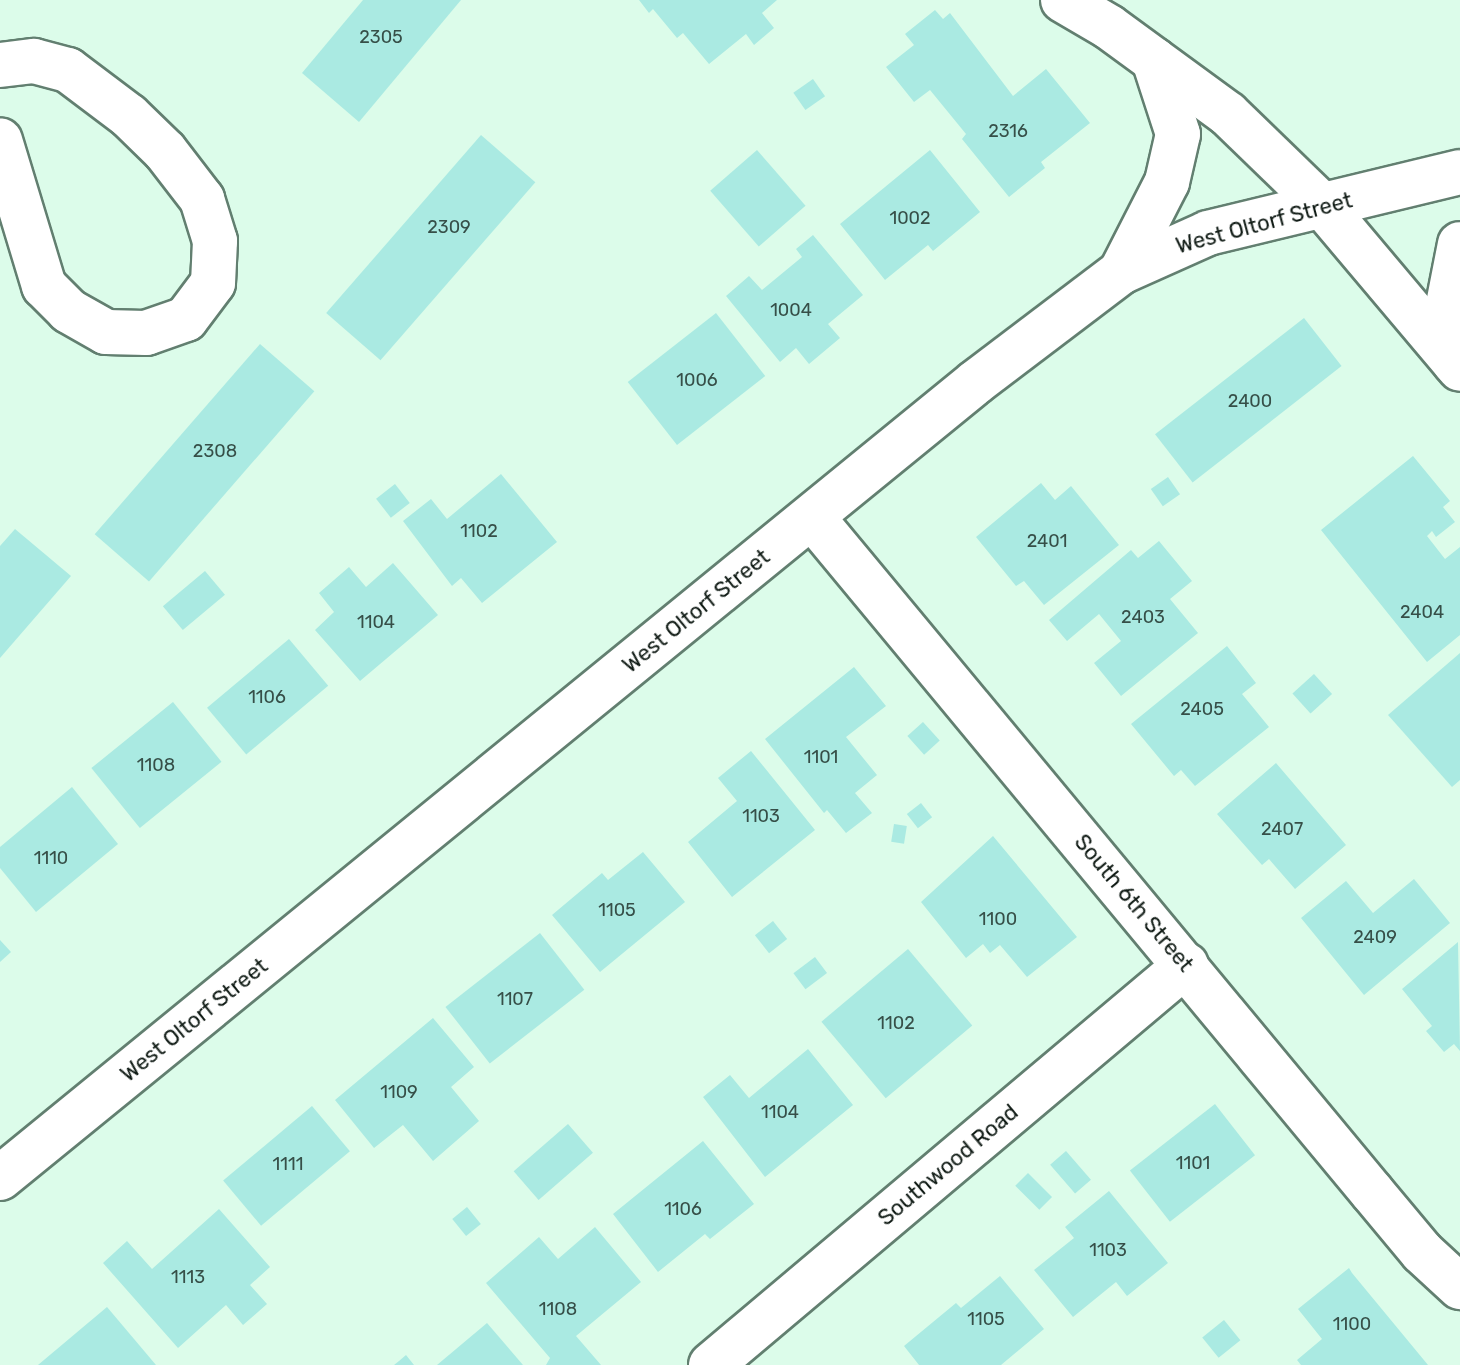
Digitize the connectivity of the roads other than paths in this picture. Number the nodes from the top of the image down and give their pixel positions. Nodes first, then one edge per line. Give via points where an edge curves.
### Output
1 (1063, 0) edge
2 (1154, 60) junction
3 (0, 65) edge
4 (0, 140) edge
5 (1460, 172) edge
6 (1322, 205) junction
7 (1460, 244) edge
8 (1121, 272) junction
9 (1457, 366) edge
10 (812, 517) junction
11 (1186, 965) junction
12 (0, 1178) edge
13 (1460, 1287) edge
14 (711, 1365) edge

1 - 2 street
2 - 6 street via 1228,114
2 - 8 street via 1178,134 1167,182
3 - 4 street via 34,61 68,70 129,116 202,199 215,241 213,283 186,319 146,333 106,332 69,311 44,286
5 - 6 street, West Oltorf Street
6 - 8 street, West Oltorf Street via 1208,233
6 - 9 street
7 - 9 street via 1448,305
8 - 10 street, West Oltorf Street via 1057,317
10 - 11 street, South 6th Street
10 - 12 street, West Oltorf Street
11 - 13 street, South 6th Street via 1422,1252
11 - 14 street, Southwood Road

